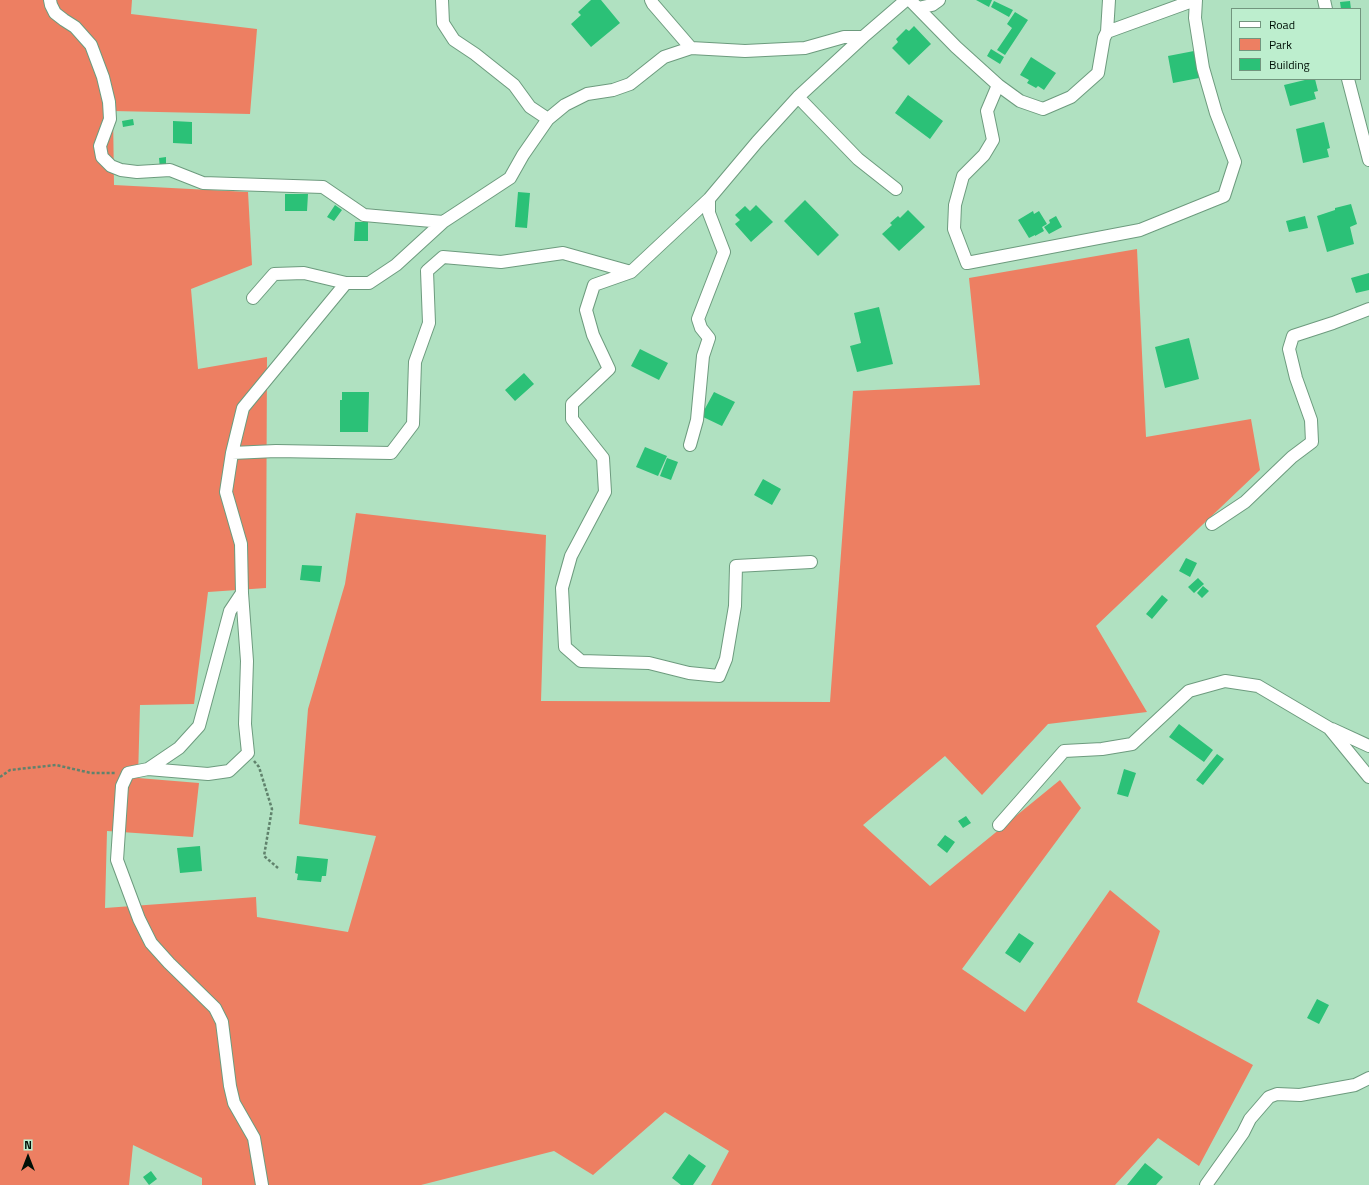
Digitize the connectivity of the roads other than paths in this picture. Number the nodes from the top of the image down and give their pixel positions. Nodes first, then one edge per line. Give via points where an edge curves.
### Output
1 (50, 0) edge
2 (442, 0) edge
3 (651, 0) edge
4 (906, 0) edge
5 (939, 0) edge
6 (1109, 0) edge
7 (1196, 0) edge
8 (914, 4) edge
9 (1107, 32) junction
10 (863, 37) junction
11 (691, 48) junction
12 (1348, 80) edge
13 (998, 85) junction
14 (798, 97) junction
15 (548, 119) junction
16 (1369, 160) edge
17 (896, 188) dead end
18 (709, 199) junction
19 (443, 222) junction
20 (631, 272) junction
21 (346, 283) junction
22 (253, 298) dead end
23 (1369, 309) edge
24 (690, 445) dead end
25 (232, 453) junction
26 (1212, 524) dead end
27 (811, 562) dead end
28 (242, 593) junction
29 (1329, 728) junction
30 (1369, 746) edge
31 (148, 769) junction
32 (1369, 778) edge
33 (999, 825) dead end
34 (1369, 1078) edge
35 (262, 1185) edge
36 (1206, 1185) edge

1 - 19 street via 55,13 80,31 94,51 109,102 110,120 100,146 102,158 111,166 137,172 170,170 203,183 323,187 364,215
2 - 15 street via 443,23 454,40 514,85 530,107
3 - 11 street
4 - 10 street
5 - 8 street via 932,5
6 - 9 street
7 - 9 street
7 - 13 street via 1195,18 1203,68 1216,113 1235,162 1224,196 1140,230 967,263 954,229 955,205 963,176 984,155 993,140 987,111
8 - 13 street
9 - 13 street via 1098,73 1071,97 1043,109 1020,101
10 - 11 street via 844,37 805,48 745,52
10 - 14 street
11 - 15 street via 664,57 630,84 587,94 566,105
12 - 16 street
14 - 17 street via 858,159
14 - 18 street via 756,142
15 - 19 street via 510,178
18 - 20 street
18 - 24 street via 709,213 724,252 698,319 700,328 709,338 703,356 697,420
19 - 21 street via 396,265 369,283
20 - 25 street via 563,253 501,262 443,257 427,272 429,323 415,362 413,424 391,453 276,450
20 - 27 street via 594,285 586,310 592,335 609,369 572,404 572,420 603,458 605,492 570,556 562,588 565,647 581,661 649,663 689,674 719,676 726,659 735,606 736,566
21 - 22 street via 304,273 274,274
21 - 25 street via 243,408
23 - 26 street via 1293,336 1289,349 1311,420 1312,442 1244,502
25 - 28 street via 226,492 241,544
28 - 31 street via 230,611 199,726 179,748
28 - 31 street via 247,661 245,724 248,753 229,771 208,774
29 - 30 street
29 - 32 street
29 - 33 street via 1258,686 1225,681 1189,691 1132,744 1064,751
31 - 35 street via 128,773 122,786 117,860 138,919 151,943 216,1008 222,1022 234,1103 254,1138
34 - 36 street via 1355,1085 1300,1095 1277,1094 1269,1097 1250,1118 1243,1133

